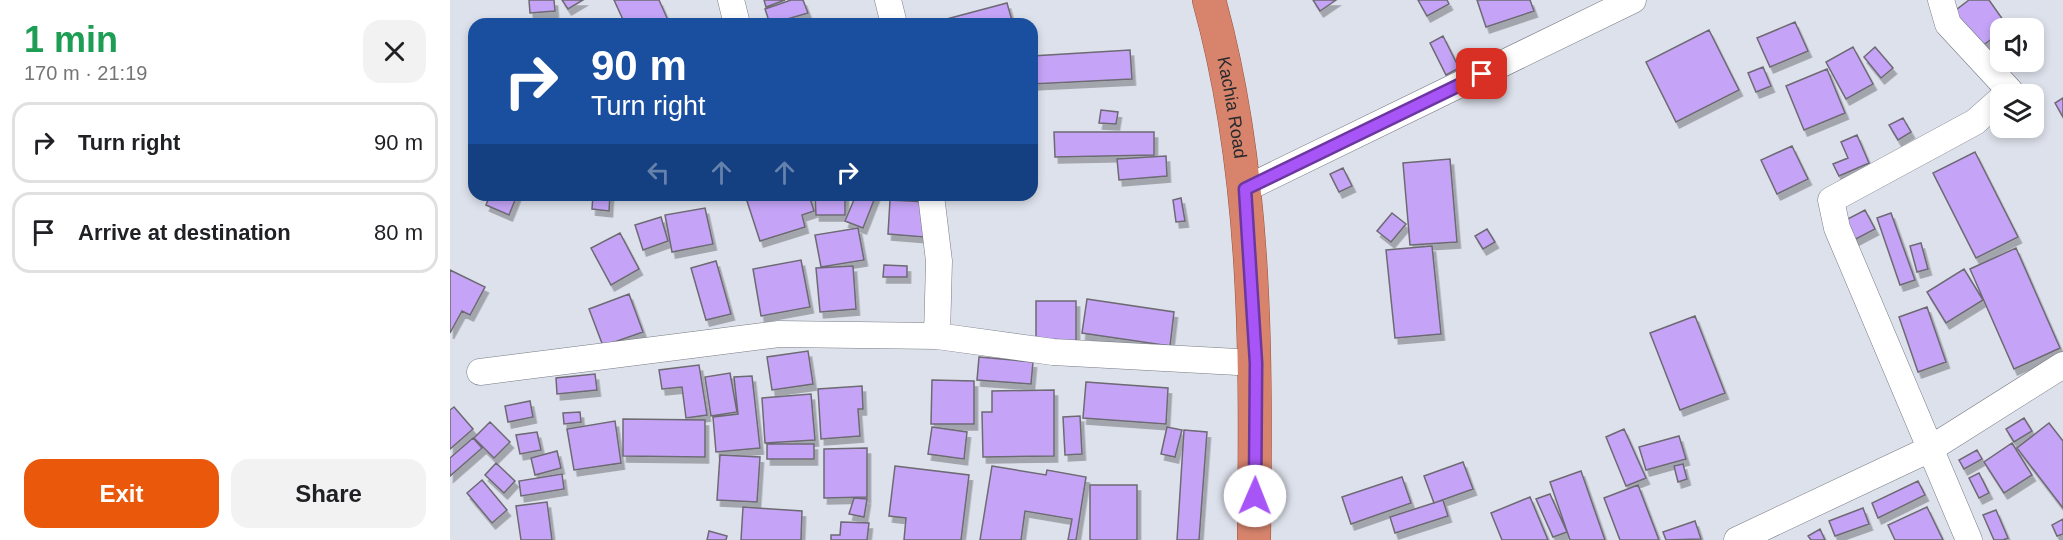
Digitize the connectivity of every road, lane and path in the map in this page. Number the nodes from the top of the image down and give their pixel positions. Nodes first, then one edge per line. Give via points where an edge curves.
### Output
1 (730, 0) edge
2 (888, 0) edge
3 (1209, 0) edge
4 (1633, 0) edge
5 (1941, 0) edge
6 (735, 18) edge
7 (892, 18) edge
8 (2004, 84) edge
9 (1990, 109) edge
10 (1245, 189) junction
11 (932, 201) edge
12 (937, 336) junction
13 (1256, 363) junction
14 (2063, 365) edge
15 (480, 372) dead end
16 (1930, 449) junction
17 (1254, 540) edge
18 (1737, 540) edge
19 (1969, 540) edge

1 - 6 street
2 - 7 street
3 - 10 highway, Kachia Road
4 - 10 street
5 - 8 street via 1948,24
9 - 16 street via 1975,122 1831,200 1837,228
10 - 13 highway, Kachia Road
11 - 12 street via 939,261
12 - 13 street via 1053,352
12 - 15 street via 779,334
13 - 17 highway, Kachia Road
14 - 16 street
16 - 18 street
16 - 19 street

